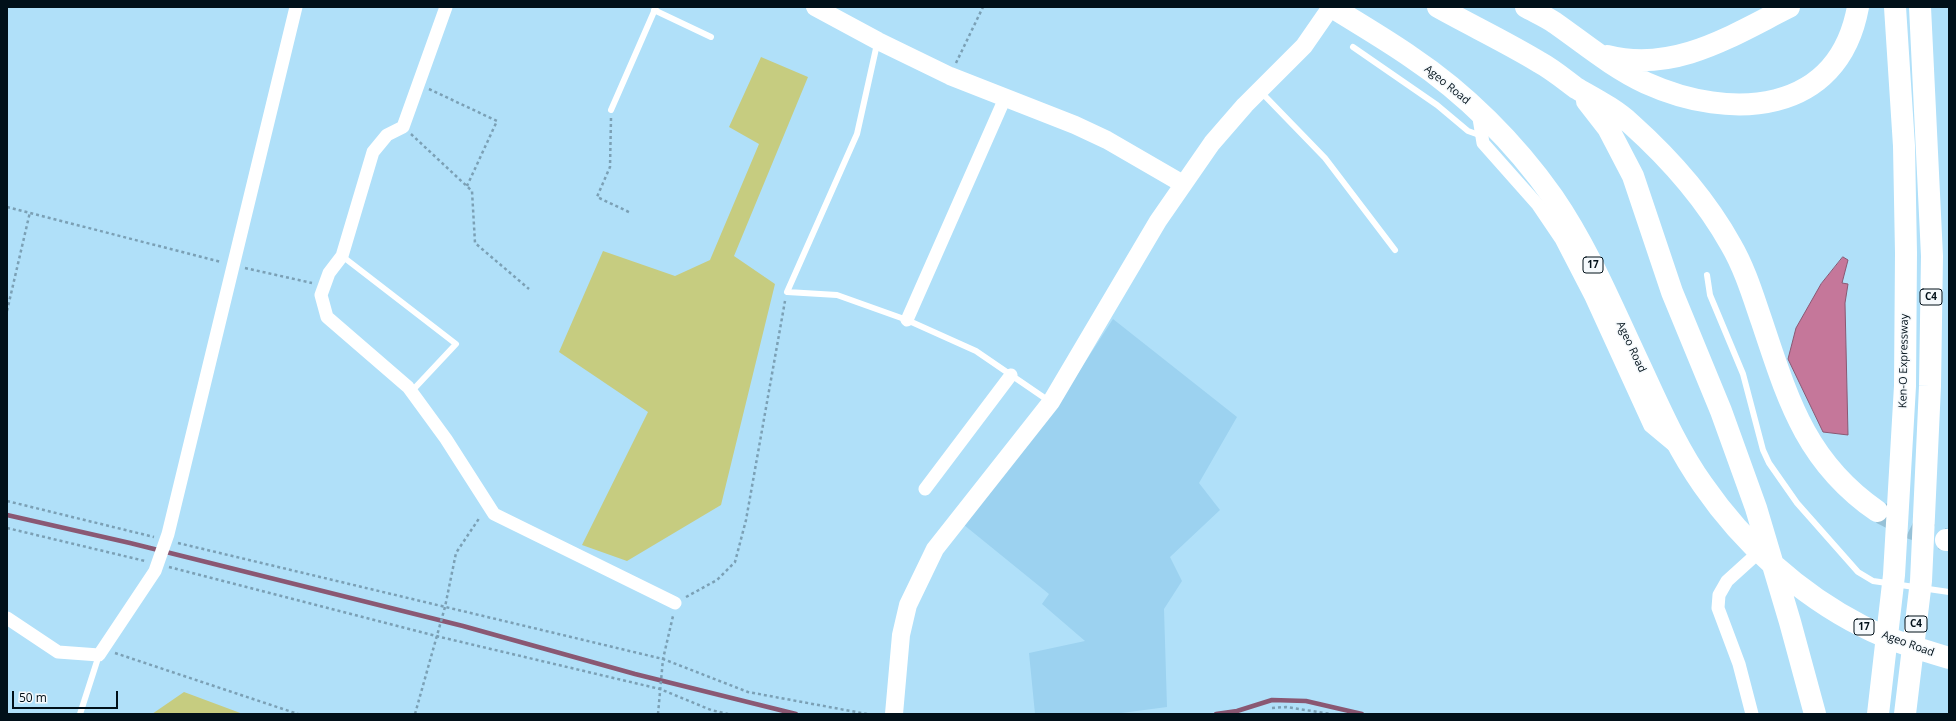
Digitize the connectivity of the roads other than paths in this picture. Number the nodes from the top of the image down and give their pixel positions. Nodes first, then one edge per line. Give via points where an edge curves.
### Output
1 (296, 7) edge
2 (446, 7) edge
3 (815, 7) edge
4 (1331, 7) edge
5 (1438, 7) edge
6 (1526, 7) edge
7 (1789, 7) edge
8 (1858, 7) edge
9 (1895, 7) edge
10 (655, 8) edge
11 (1921, 10) edge
12 (711, 37) dead end
13 (878, 41) junction
14 (1353, 47) dead end
15 (1592, 52) junction
16 (1576, 87) junction
17 (1260, 91) junction
18 (1005, 98) junction
19 (611, 110) road end
20 (1478, 112) junction
21 (1482, 136) junction
22 (1183, 184) junction
23 (1395, 250) dead end
24 (342, 256) junction
25 (1707, 275) dead end
26 (907, 320) junction
27 (1011, 375) junction
28 (411, 392) junction
29 (1051, 402) junction
30 (1683, 454) junction
31 (925, 489) dead end
32 (1877, 511) tunnel mouth
33 (1759, 552) junction
34 (1949, 592) edge
35 (676, 603) road end
36 (7, 618) edge
37 (102, 652) junction
38 (1949, 658) edge
39 (80, 714) edge
40 (894, 714) edge
41 (1752, 714) edge
42 (1815, 714) edge
43 (1878, 714) edge
44 (1905, 714) edge

1 - 37 street via 166,540 156,571
2 - 24 street via 403,127 387,134 373,152
3 - 13 street
4 - 17 street via 1304,46
4 - 20 highway, Ageo Road / 17 via 1413,58 1465,98
5 - 16 highway via 1540,62
6 - 15 highway via 1554,22
7 - 15 highway via 1698,51 1663,60 1639,61
8 - 15 highway via 1855,24 1842,52 1821,77 1796,95 1764,104 1736,106 1685,97 1645,82
9 - 43 highway, Ken-O Expressway / C4 via 1904,146 1905,386 1894,575
10 - 12 lane
10 - 19 lane
11 - 44 highway, C4 via 1932,256 1930,386 1921,581
13 - 18 street via 950,76
13 - 26 lane via 857,134 787,292 837,295
14 - 21 lane via 1438,105 1468,131
16 - 32 highway via 1631,124 1674,168 1707,208 1731,245 1746,276 1779,372 1803,429 1815,450 1841,482
16 - 42 highway via 1608,128 1633,176 1672,292 1721,411 1756,508
17 - 22 street via 1212,143
17 - 23 lane via 1325,158
18 - 22 street via 1107,140
18 - 26 street
20 - 21 street
20 - 30 highway, Ageo Road / 17 via 1529,166 1573,228 1591,260
21 - 30 street via 1483,143 1538,205 1561,239 1591,297 1650,426
22 - 29 street
24 - 28 street via 329,273 321,296 327,316
24 - 28 lane via 456,344
25 - 34 lane via 1710,295 1743,374 1763,450 1797,503 1858,572 1873,581
26 - 27 lane via 976,351
27 - 29 lane
27 - 31 street
28 - 35 street via 446,439 494,514
29 - 40 street via 935,549 908,605 901,635
30 - 33 highway, Ageo Road / 17 via 1722,511
33 - 38 highway, Ageo Road / 17 via 1820,602 1862,626 1901,643
33 - 41 street via 1727,581 1719,595 1718,608 1739,664
36 - 37 street via 58,652
37 - 39 lane

